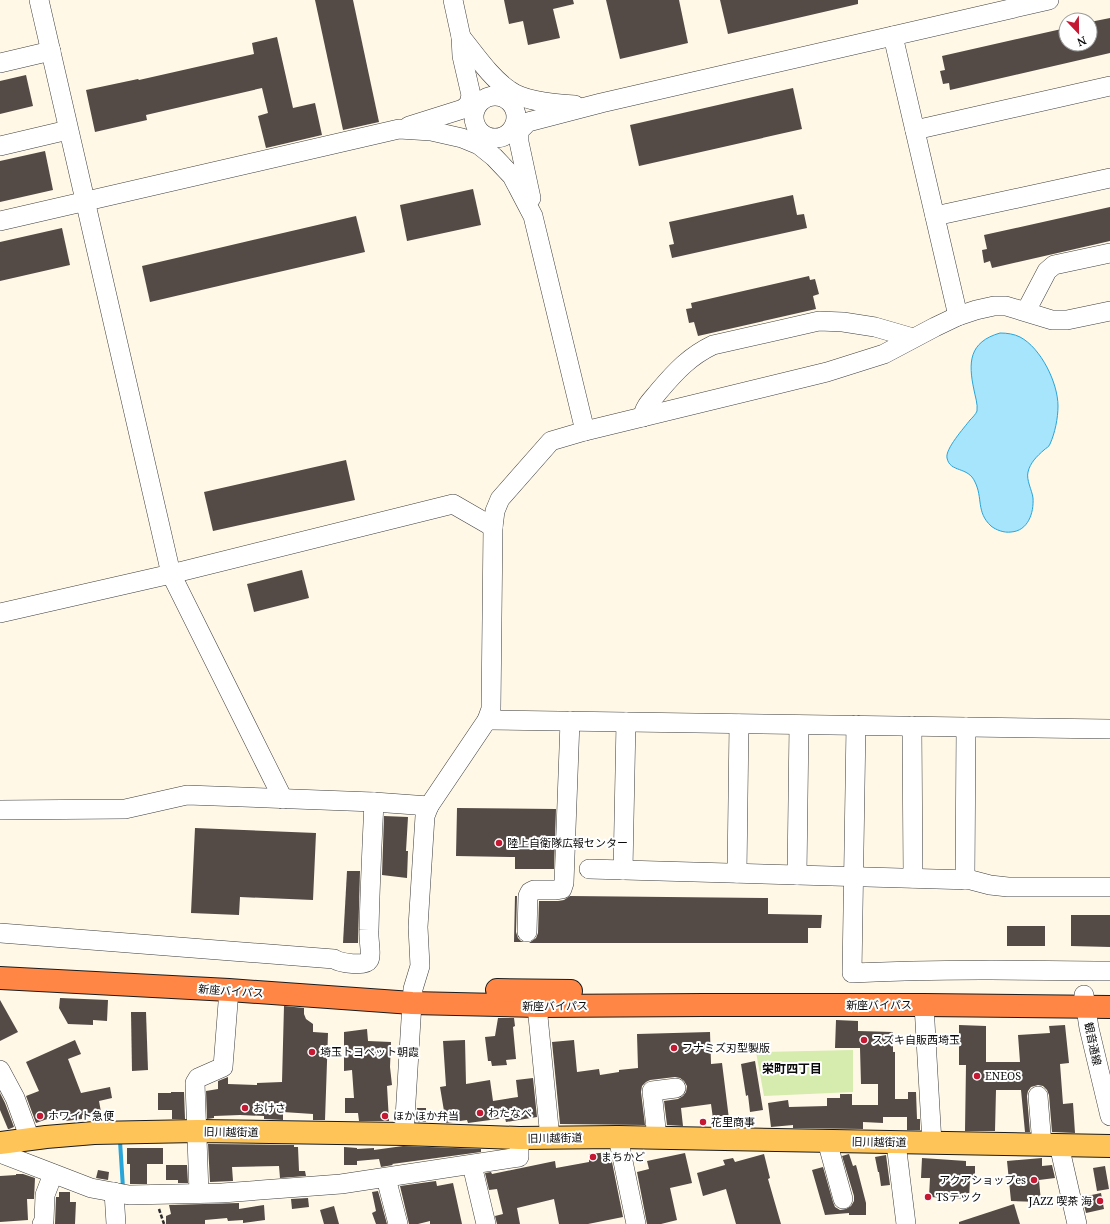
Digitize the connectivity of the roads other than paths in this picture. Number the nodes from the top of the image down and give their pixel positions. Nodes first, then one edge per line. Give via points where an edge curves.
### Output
1 (39, 0) edge
2 (453, 0) edge
3 (1049, 0) edge
4 (893, 36) junction
5 (461, 37) junction
6 (50, 51) junction
7 (0, 63) edge
8 (1110, 86) edge
9 (507, 94) junction
10 (601, 103) junction
11 (472, 106) junction
12 (399, 129) junction
13 (516, 129) junction
14 (68, 130) junction
15 (915, 130) junction
16 (482, 141) junction
17 (0, 146) edge
18 (1110, 178) edge
19 (85, 202) junction
20 (533, 216) junction
21 (935, 216) junction
22 (0, 221) edge
23 (1109, 258) edge
24 (1026, 311) junction
25 (1110, 311) edge
26 (958, 316) junction
27 (913, 338) junction
28 (643, 417) junction
29 (585, 431) junction
30 (493, 526) junction
31 (171, 574) junction
32 (0, 613) edge
33 (487, 720) junction
34 (570, 721) junction
35 (626, 722) junction
36 (739, 724) junction
37 (799, 725) junction
38 (856, 726) junction
39 (912, 726) junction
40 (966, 727) junction
41 (1110, 729) edge
42 (283, 799) junction
43 (374, 802) junction
44 (429, 806) junction
45 (0, 810) edge
46 (589, 869) dead end
47 (624, 870) junction
48 (737, 873) junction
49 (797, 875) junction
50 (853, 876) junction
51 (913, 878) junction
52 (965, 880) junction
53 (1110, 887) edge
54 (527, 932) dead end
55 (0, 933) edge
56 (0, 964) edge
57 (1110, 971) edge
58 (0, 978) edge
59 (229, 990) junction
60 (1110, 995) edge
61 (412, 996) junction
62 (1085, 1001) junction
63 (924, 1005) junction
64 (537, 1006) junction
65 (1110, 1007) edge
66 (0, 1070) edge
67 (676, 1088) dead end
68 (1038, 1096) dead end
69 (1110, 1116) edge
70 (197, 1131) junction
71 (404, 1134) junction
72 (618, 1137) junction
73 (519, 1138) junction
74 (550, 1138) junction
75 (657, 1138) junction
76 (30, 1139) junction
77 (827, 1141) junction
78 (0, 1143) edge
79 (896, 1143) junction
80 (932, 1143) junction
81 (1050, 1145) junction
82 (1110, 1146) edge
83 (0, 1153) edge
84 (472, 1165) junction
85 (53, 1174) junction
86 (386, 1178) junction
87 (121, 1193) junction
88 (199, 1193) junction
89 (842, 1199) dead end
90 (42, 1224) edge
91 (116, 1224) edge
92 (398, 1224) edge
93 (486, 1224) edge
94 (636, 1224) edge
95 (906, 1224) edge
96 (1077, 1224) edge

1 - 6 street
2 - 5 street
3 - 4 street
4 - 10 street
4 - 15 street
5 - 9 street
5 - 11 street via 462,56
6 - 7 street
6 - 14 street
8 - 15 street
9 - 10 street via 553,103
9 - 11 street via 488,97
9 - 13 street via 516,113
10 - 13 street via 528,122
11 - 12 street
11 - 16 street via 473,120
12 - 16 street via 431,131
12 - 19 street
13 - 16 street via 506,136
13 - 20 street
14 - 17 street
14 - 19 street
15 - 21 street
16 - 20 street via 512,176
18 - 21 street
19 - 22 street
19 - 31 street
20 - 29 street
21 - 26 street
23 - 24 street via 1054,266 1047,270
24 - 25 street via 1052,320 1067,320
24 - 26 street via 994,306
26 - 27 street
27 - 28 street via 884,354 827,372
27 - 28 street via 875,327 819,321 713,345 700,351 678,368 648,405
28 - 29 street
29 - 30 street via 551,440 500,499
30 - 31 street via 453,504
30 - 33 street via 491,709
31 - 32 street
31 - 42 street
33 - 34 street
33 - 44 street
34 - 35 street
34 - 54 street via 564,884 562,889 530,892
35 - 36 street
35 - 47 street
36 - 37 street
36 - 48 street
37 - 38 street
37 - 49 street
38 - 39 street
38 - 50 street
39 - 40 street
39 - 51 street
40 - 41 street
40 - 52 street
42 - 43 street
42 - 45 street via 187,796 125,809
43 - 44 street
43 - 55 street via 370,957 366,964 338,962 334,959
44 - 61 street via 425,816 418,927 420,966
46 - 47 street
47 - 48 street
48 - 49 street
49 - 50 street
50 - 51 street
50 - 57 street via 852,973 904,970
51 - 52 street
52 - 53 street via 1008,887
56 - 61 highway, 新座バイパス
58 - 59 highway, 新座バイパス
59 - 61 highway, 新座バイパス
59 - 70 street via 223,1067 198,1078 195,1083
60 - 62 highway, 新座バイパス
61 - 62 highway, 新座バイパス
61 - 64 highway, 新座バイパス
61 - 71 street
62 - 63 highway, 新座バイパス
62 - 65 highway, 新座バイパス
62 - 69 street, 観音通線
63 - 64 highway, 新座バイパス
63 - 80 street
64 - 74 street
66 - 76 street via 16,1098
67 - 75 street via 652,1091
68 - 81 street
70 - 71 main road, 旧川越街道
70 - 76 main road, 旧川越街道 via 94,1133
70 - 88 street
71 - 73 main road, 旧川越街道
72 - 74 main road, 旧川越街道
72 - 75 main road, 旧川越街道
72 - 94 street
73 - 74 main road, 旧川越街道
73 - 84 street via 519,1157
75 - 77 main road, 旧川越街道
76 - 78 main road, 旧川越街道
77 - 79 main road, 旧川越街道
77 - 89 street
79 - 80 main road, 旧川越街道
79 - 95 street
80 - 81 main road, 旧川越街道
81 - 82 main road, 旧川越街道
81 - 96 street
83 - 85 street
84 - 86 street
84 - 93 street
85 - 87 street via 92,1188
85 - 90 street via 45,1195
86 - 88 street via 341,1184
86 - 92 street
87 - 88 street
87 - 91 street

